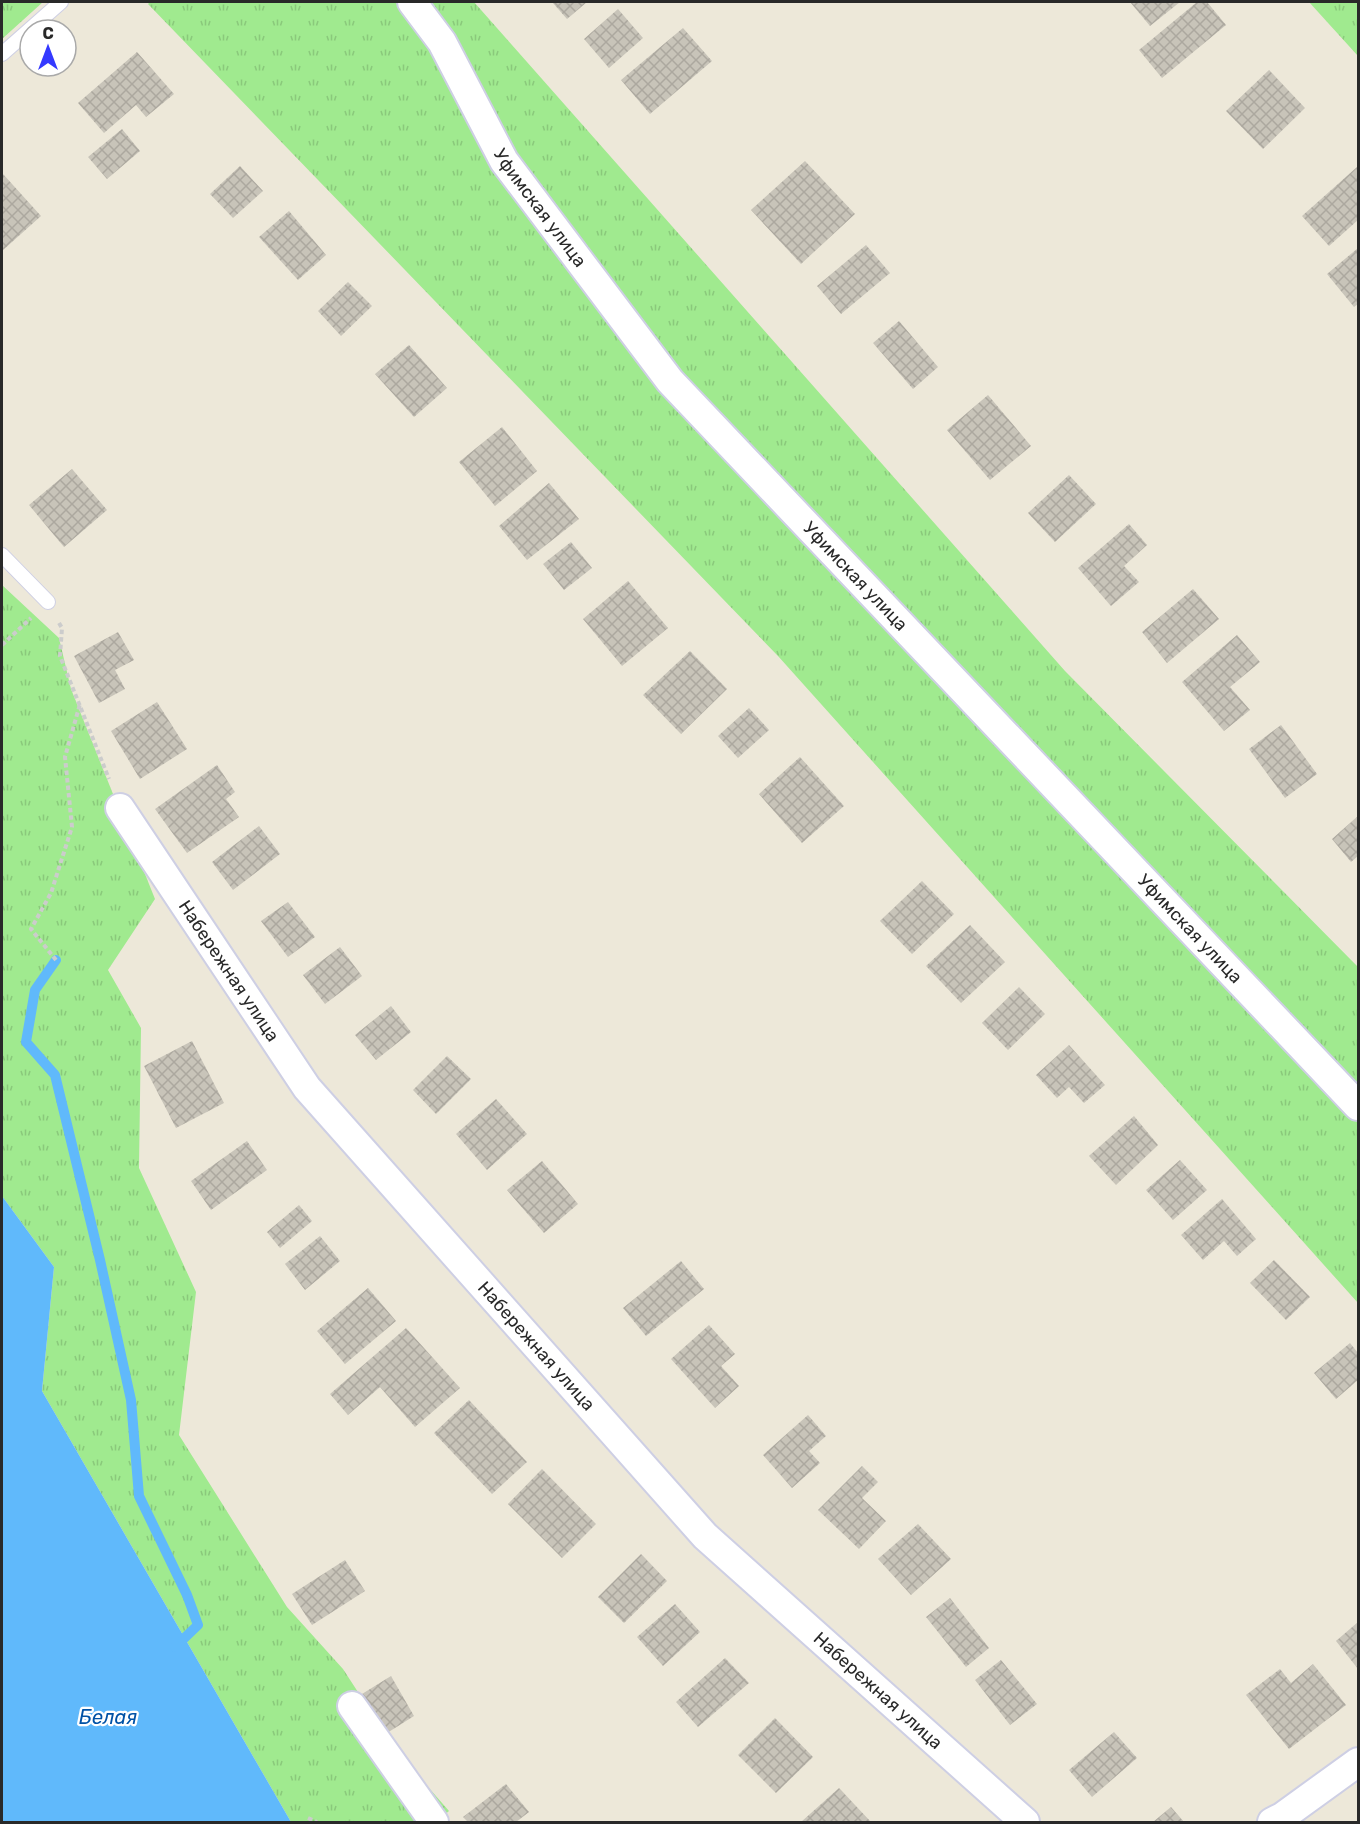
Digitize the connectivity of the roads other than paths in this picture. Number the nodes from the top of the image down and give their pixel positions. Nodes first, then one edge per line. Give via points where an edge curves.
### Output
1 (61, 2) edge
2 (412, 2) edge
3 (2, 54) edge
4 (2, 555) edge
5 (48, 602) road end
6 (120, 808) road end
7 (1359, 1106) edge
8 (352, 1706) dead end
9 (1359, 1762) edge
10 (1278, 1821) edge
11 (434, 1822) edge
12 (1025, 1822) edge

1 - 3 lane
2 - 7 street, Уфимская улица via 442,42 504,161 670,381
4 - 5 lane
6 - 12 street, Набережная улица via 307,1088 705,1536
8 - 11 street
9 - 10 street

